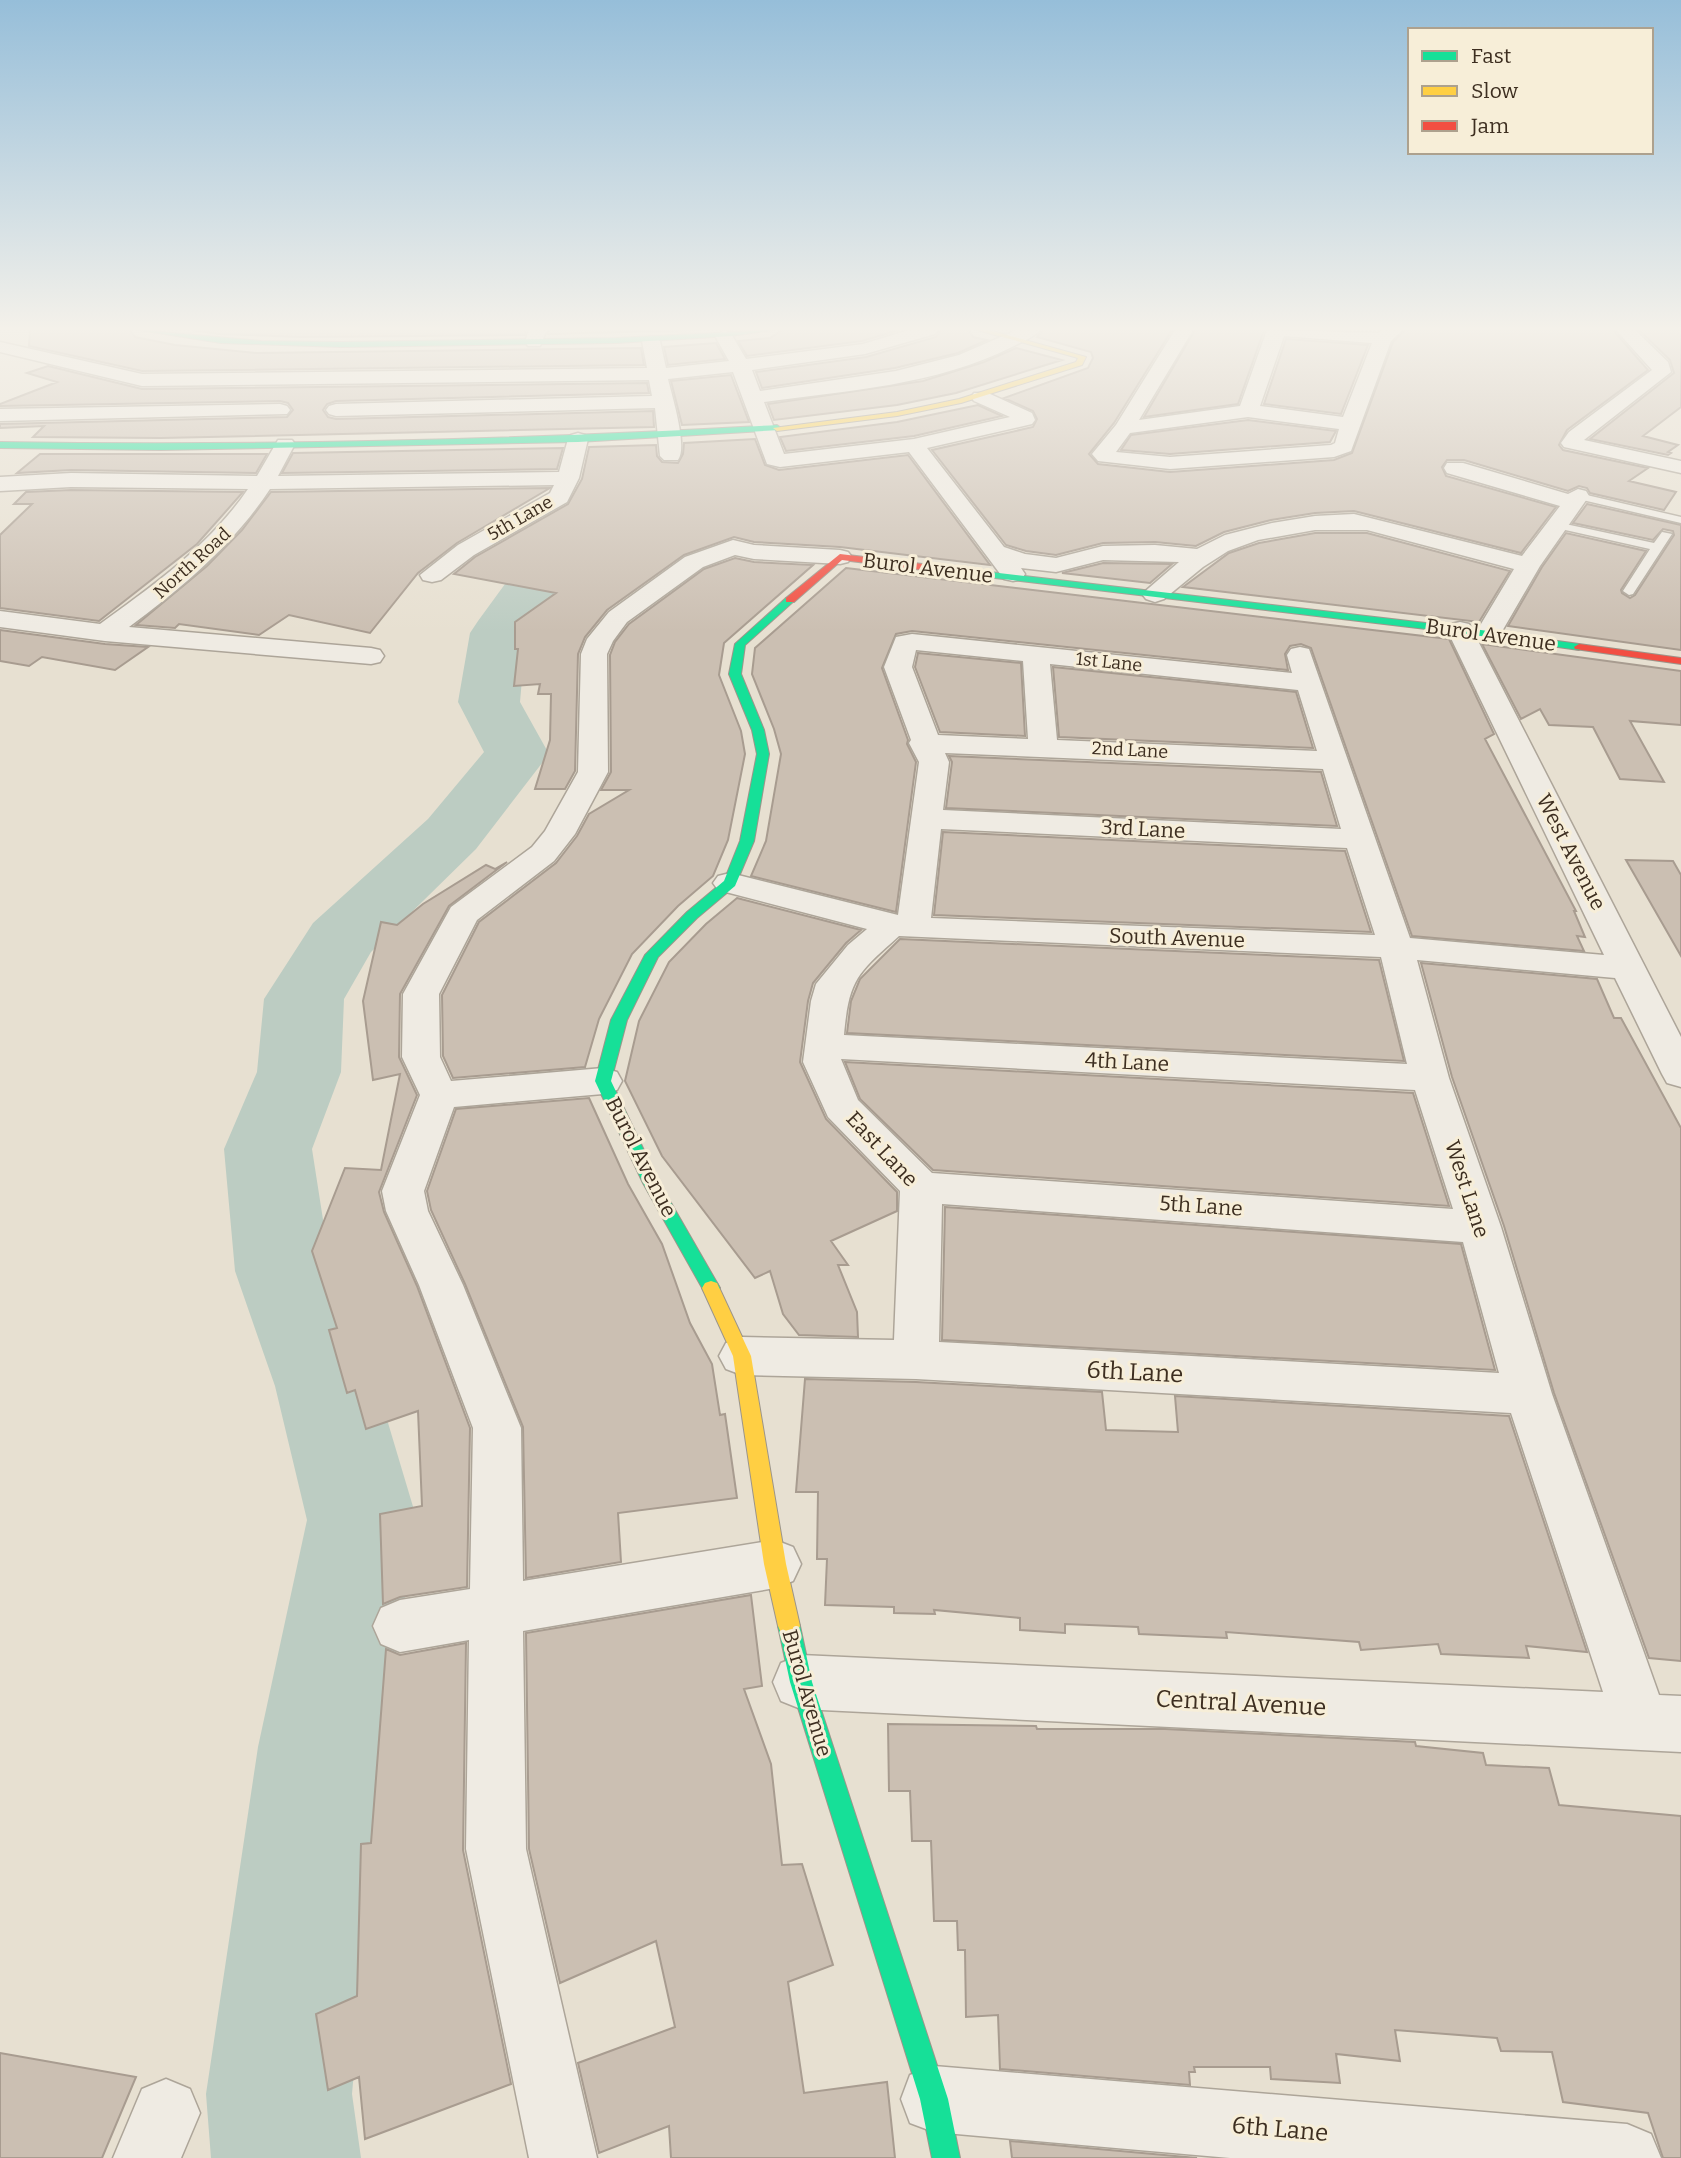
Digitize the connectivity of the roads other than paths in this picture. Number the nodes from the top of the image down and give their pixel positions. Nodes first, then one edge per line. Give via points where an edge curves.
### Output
1 (763, 430) edge
2 (79, 431) edge
3 (668, 431) edge
4 (759, 431) edge
5 (977, 431) edge
6 (1122, 431) edge
7 (1348, 431) edge
8 (1583, 431) edge
9 (578, 439) junction
10 (285, 444) junction
11 (0, 445) edge
12 (71, 445) junction
13 (914, 445) junction
14 (671, 446) junction
15 (1681, 467) edge
16 (1455, 468) dead end
17 (568, 478) junction
18 (262, 483) junction
19 (0, 484) edge
20 (1575, 499) junction
21 (1681, 520) edge
22 (1556, 525) junction
23 (1666, 534) dead end
24 (1657, 547) junction
25 (997, 552) junction
26 (839, 557) junction
27 (1202, 557) junction
28 (1528, 565) junction
29 (432, 575) dead end
30 (1016, 579) junction
31 (1629, 591) dead end
32 (1155, 594) junction
33 (0, 619) edge
34 (1474, 632) junction
35 (105, 633) junction
36 (1036, 655) junction
37 (371, 656) dead end
38 (1681, 661) edge
39 (1305, 669) joint
40 (924, 743) junction
41 (1043, 746) junction
42 (1335, 761) junction
43 (927, 819) junction
44 (1358, 839) junction
45 (730, 883) junction
46 (902, 927) junction
47 (1395, 947) junction
48 (1629, 968) junction
49 (824, 1046) junction
50 (1681, 1074) edge
51 (1430, 1078) junction
52 (603, 1081) junction
53 (439, 1095) junction
54 (921, 1187) junction
55 (1480, 1227) junction
56 (742, 1356) junction
57 (916, 1360) junction
58 (1528, 1394) junction
59 (775, 1564) junction
60 (498, 1611) junction
61 (400, 1626) dead end
62 (801, 1682) junction
63 (1661, 1723) edge
64 (940, 2129) edge
65 (563, 2158) edge
66 (1626, 2158) edge

1 - 13 street via 775,459 789,461
2 - 12 street
3 - 14 street
4 - 14 street
5 - 13 street
6 - 7 street via 1105,457 1170,463 1334,451 1343,447
8 - 15 street via 1571,443
9 - 10 street
9 - 14 street
9 - 17 street, 5th Lane
10 - 12 street
10 - 18 street, North Road
11 - 12 street
13 - 25 street
16 - 20 street via 1513,487
17 - 18 street
17 - 29 street, 5th Lane via 559,497 466,550
18 - 19 street via 71,480
18 - 35 street, North Road via 233,527 174,583
20 - 21 lane
20 - 22 street
22 - 24 lane
22 - 28 street
23 - 24 lane
24 - 31 lane
25 - 27 street via 1021,561 1056,565 1103,553 1155,551
25 - 30 street
26 - 30 street, Burol Avenue
26 - 45 street, Burol Avenue via 740,644 735,674 763,754 747,841
26 - 53 street via 733,547 694,562 618,617 600,639 592,681 593,772 543,854 463,914 421,994 421,1057
27 - 28 street via 1240,538 1342,520
27 - 32 street
28 - 34 street
30 - 32 street, Burol Avenue
32 - 34 street, Burol Avenue
33 - 35 street
34 - 38 street, Burol Avenue
34 - 48 street, West Avenue
35 - 37 street
36 - 39 street, 1st Lane
36 - 40 street, 1st Lane via 905,643 898,667
36 - 41 street
39 - 42 street, West Lane
40 - 41 street, 2nd Lane
40 - 43 street via 934,762
41 - 42 street, 2nd Lane
42 - 44 street, West Lane
43 - 44 street, 3rd Lane
43 - 46 street
44 - 47 street, West Lane
45 - 46 street, South Avenue
45 - 52 street, Burol Avenue via 652,955 619,1020
46 - 47 street, South Avenue
46 - 49 street, East Lane via 860,953 834,984
47 - 48 street, South Avenue
47 - 51 street, West Lane
48 - 50 street, West Avenue
49 - 51 street, 4th Lane
49 - 54 street, East Lane via 822,1062 842,1107
51 - 55 street, West Lane
52 - 53 street
52 - 56 street, Burol Avenue via 651,1183 702,1269
53 - 60 street via 403,1191 407,1211 497,1428
54 - 55 street, 5th Lane
54 - 57 street, East Lane
55 - 58 street, West Lane
56 - 57 street, 6th Lane
56 - 59 street, Burol Avenue
57 - 58 street, 6th Lane
58 - 63 street, West Lane
59 - 60 street
59 - 62 street, Burol Avenue
60 - 61 street
60 - 65 street via 496,1849
62 - 63 street, Central Avenue
62 - 64 street, Burol Avenue
64 - 66 street, 6th Lane

